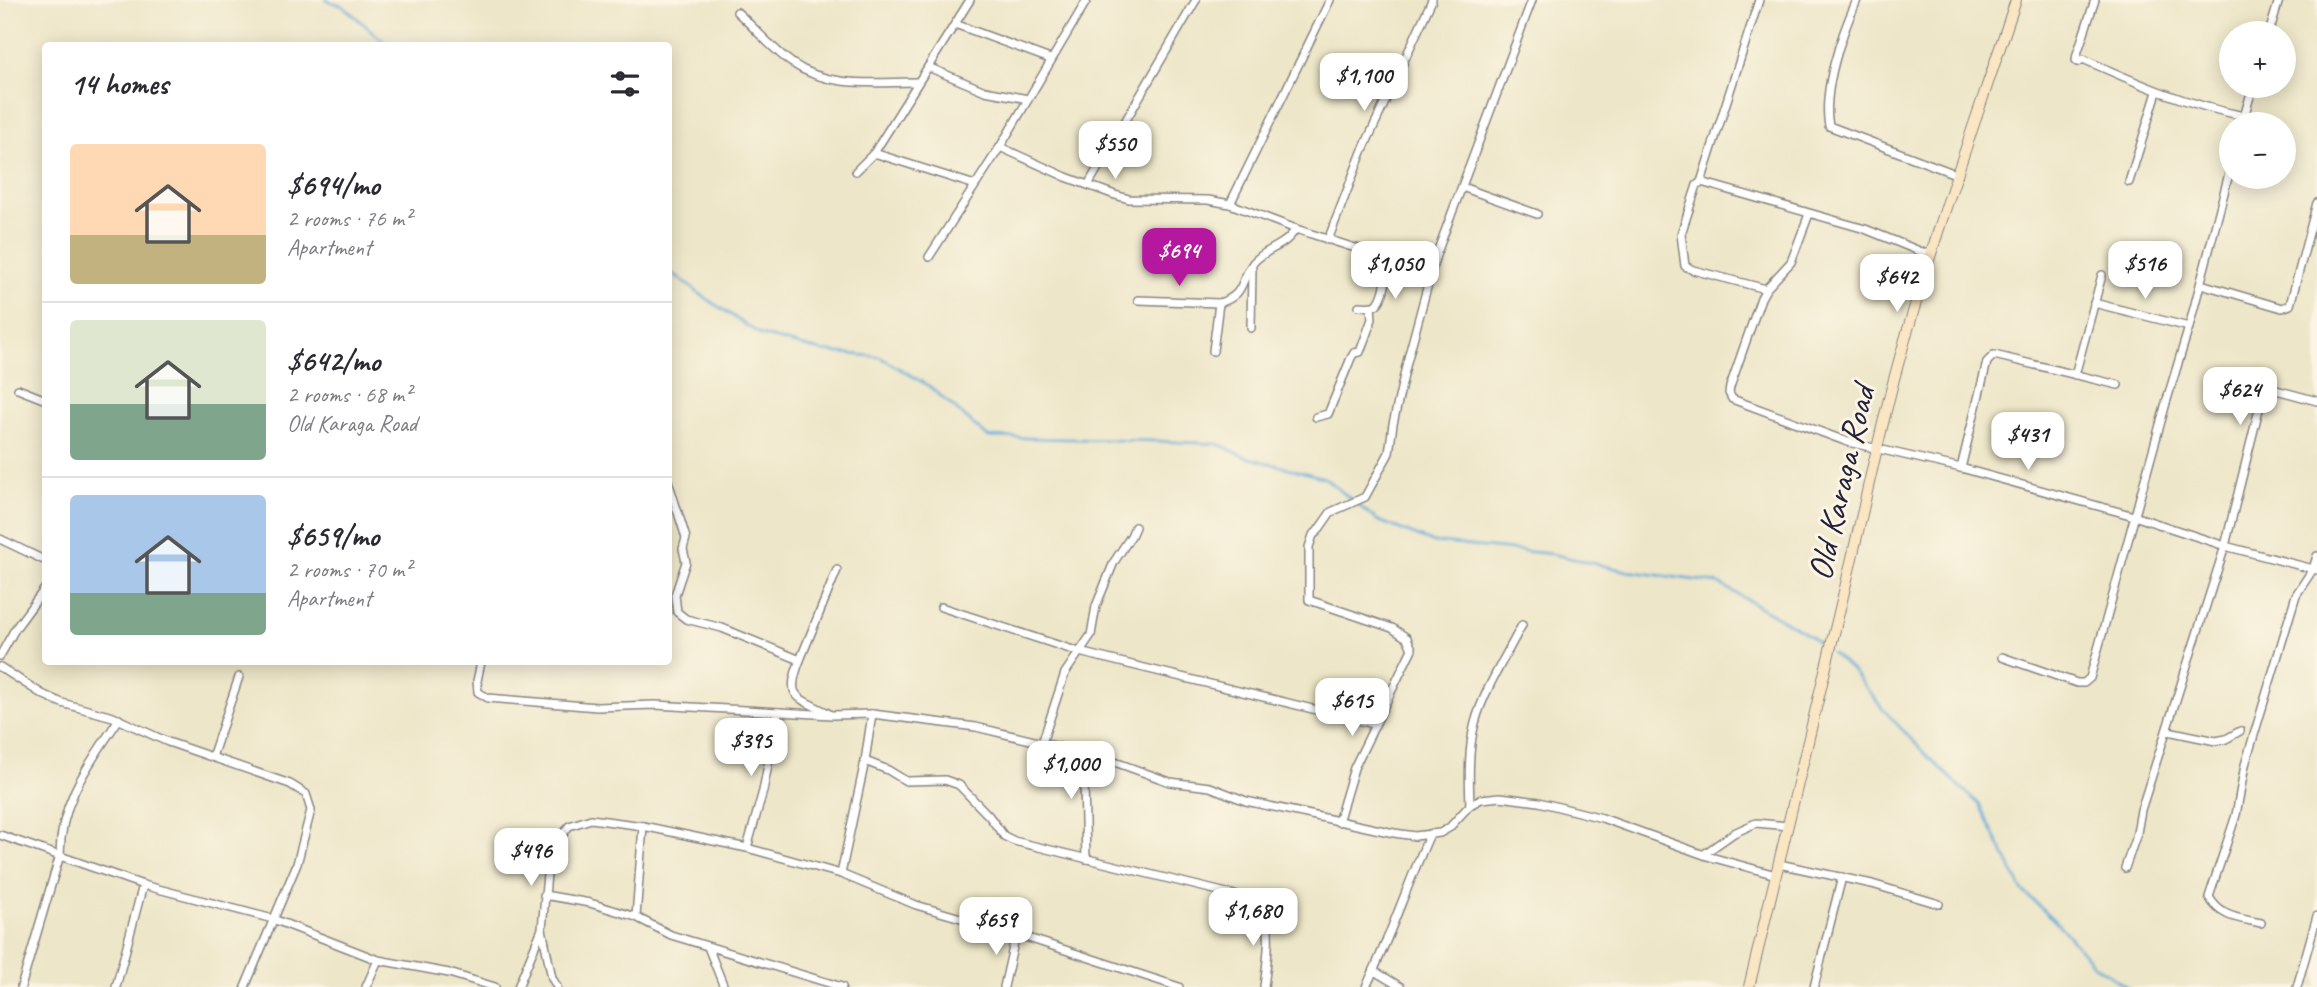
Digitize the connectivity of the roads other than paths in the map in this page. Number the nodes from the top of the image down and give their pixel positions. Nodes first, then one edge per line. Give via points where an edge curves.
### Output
1 (970, 0) edge
2 (1087, 0) edge
3 (1196, 0) edge
4 (1330, 0) edge
5 (1432, 0) edge
6 (1532, 0) edge
7 (1759, 0) edge
8 (1846, 0) edge
9 (2015, 0) edge
10 (2095, 0) edge
11 (2279, 0) edge
12 (1855, 4) edge
13 (737, 12) dead end
14 (2273, 21) edge
15 (955, 24) junction
16 (1050, 60) junction
17 (928, 67) junction
18 (918, 82) junction
19 (2157, 92) junction
20 (1028, 99) junction
21 (2219, 113) edge
22 (1000, 147) junction
23 (874, 153) junction
24 (856, 171) dead end
25 (1958, 174) junction
26 (1701, 182) junction
27 (2129, 182) dead end
28 (975, 185) junction
29 (1088, 185) junction
30 (1462, 187) junction
31 (2225, 189) edge
32 (2317, 203) edge
33 (1230, 204) junction
34 (1537, 214) dead end
35 (1809, 214) junction
36 (1297, 229) junction
37 (1328, 240) junction
38 (1390, 255) junction
39 (1929, 255) junction
40 (929, 257) dead end
41 (1435, 258) junction
42 (1252, 265) junction
43 (2102, 275) dead end
44 (2201, 284) junction
45 (1766, 289) junction
46 (1138, 300) dead end
47 (1219, 303) junction
48 (2094, 303) junction
49 (1359, 306) dead end
50 (1371, 306) junction
51 (2189, 327) junction
52 (1251, 328) dead end
53 (1213, 351) dead end
54 (2075, 375) junction
55 (2118, 385) dead end
56 (18, 389) dead end
57 (42, 398) edge
58 (2317, 401) edge
59 (1316, 417) dead end
60 (1875, 449) junction
61 (1961, 468) junction
62 (672, 494) edge
63 (2134, 516) junction
64 (1135, 527) dead end
65 (0, 539) edge
66 (2225, 546) junction
67 (2317, 556) edge
68 (42, 559) edge
69 (2315, 569) edge
70 (837, 570) dead end
71 (42, 592) edge
72 (941, 607) dead end
73 (1522, 625) dead end
74 (1079, 652) junction
75 (0, 656) edge
76 (2002, 657) dead end
77 (800, 660) junction
78 (480, 665) edge
79 (0, 667) edge
80 (239, 677) dead end
81 (778, 712) junction
82 (872, 714) junction
83 (832, 715) junction
84 (118, 719) junction
85 (1374, 724) junction
86 (2168, 731) junction
87 (2240, 731) dead end
88 (1042, 743) junction
89 (212, 757) junction
90 (1101, 757) junction
91 (865, 761) junction
92 (1470, 805) junction
93 (1338, 822) junction
94 (1788, 826) junction
95 (643, 827) junction
96 (1430, 834) junction
97 (0, 835) edge
98 (747, 848) junction
99 (1704, 854) junction
100 (60, 855) junction
101 (1086, 859) junction
102 (1779, 864) junction
103 (2125, 869) dead end
104 (841, 874) junction
105 (1776, 875) junction
106 (1842, 877) junction
107 (143, 885) junction
108 (544, 895) junction
109 (1940, 904) dead end
110 (2317, 916) edge
111 (636, 917) junction
112 (273, 919) junction
113 (2261, 923) dead end
114 (2316, 928) edge
115 (542, 929) junction
116 (1016, 934) junction
117 (708, 947) junction
118 (378, 960) junction
119 (1374, 971) junction
120 (1151, 978) junction
121 (21, 987) edge
122 (116, 987) edge
123 (244, 987) edge
124 (366, 987) edge
125 (495, 987) edge
126 (518, 987) edge
127 (557, 987) edge
128 (724, 987) edge
129 (842, 987) edge
130 (1004, 987) edge
131 (1147, 987) edge
132 (1180, 987) edge
133 (1264, 987) edge
134 (1366, 987) edge
135 (1401, 987) edge
136 (1749, 987) edge
137 (1814, 987) edge
138 (2297, 987) edge

1 - 15 street
2 - 16 street
3 - 29 street
4 - 33 street
5 - 37 street via 1362,152
6 - 30 street
7 - 26 street
8 - 12 street
9 - 25 street, Old Karaga Road
10 - 19 street via 2076,60 2083,59
11 - 14 street
12 - 25 street via 1829,92 1829,126
13 - 18 street via 792,63 817,75 840,82
15 - 16 street
15 - 17 street
16 - 20 street
17 - 18 street
17 - 20 street via 985,91
18 - 23 street
19 - 21 street
19 - 27 street
20 - 22 street
22 - 28 street
22 - 29 street
23 - 24 street
23 - 28 street
25 - 39 street, Old Karaga Road
26 - 35 street
26 - 45 street via 1696,185 1681,234 1685,266
28 - 40 street
29 - 33 street via 1129,199
30 - 34 street
30 - 41 street
31 - 44 street
32 - 44 street via 2287,308
33 - 36 street
35 - 39 street via 1865,229
35 - 45 street via 1791,261
36 - 37 street
36 - 42 street
37 - 38 street
38 - 41 street
38 - 50 street via 1384,293
39 - 60 street, Old Karaga Road
41 - 85 street via 1406,362 1389,453 1365,497 1331,512 1309,547 1309,600 1392,628 1407,638 1412,649
42 - 47 street via 1241,291
42 - 52 street
43 - 48 street
44 - 51 street
45 - 60 street via 1730,387 1732,399
46 - 47 street
47 - 53 street
48 - 51 street
48 - 54 street
49 - 50 street
50 - 59 street via 1372,319 1360,352 1351,358 1328,414
51 - 63 street
54 - 55 street
54 - 61 street via 1994,355 1987,362
56 - 57 street
58 - 66 street via 2278,389 2263,393
60 - 61 street
60 - 94 street, Old Karaga Road
61 - 63 street
62 - 77 street via 685,538 686,562 675,596 677,612
63 - 66 street
63 - 76 street via 2090,678 2077,683
64 - 74 street via 1114,562 1096,606 1091,635
65 - 68 street
66 - 69 street
66 - 86 street
67 - 69 street
69 - 113 street via 2295,595 2249,753 2236,815 2209,897 2216,910
70 - 77 street
71 - 75 street
72 - 74 street
73 - 92 street via 1475,724
74 - 85 street
74 - 88 street via 1065,673
77 - 83 street via 792,679 793,692
78 - 81 street via 478,692 488,698 597,707 655,705
79 - 84 street via 62,703
80 - 89 street
81 - 83 street
81 - 98 street
82 - 83 street
82 - 88 street via 976,727
82 - 91 street
84 - 89 street
84 - 100 street via 68,803
85 - 93 street via 1354,768
86 - 87 street via 2216,741
86 - 103 street
88 - 90 street
89 - 112 street via 290,784 306,794 311,804 297,864
90 - 93 street via 1170,782 1210,787 1247,801
90 - 101 street via 1084,784
91 - 101 street via 906,781 945,780 959,785 1004,836
91 - 104 street
92 - 96 street via 1449,828
92 - 99 street via 1500,797 1539,802 1602,818
93 - 96 street via 1415,836
94 - 99 street via 1756,823
94 - 102 street, Old Karaga Road
95 - 98 street
95 - 108 street via 591,819 569,826 556,844
95 - 111 street
96 - 119 street
97 - 100 street
98 - 104 street
99 - 105 street
100 - 107 street
100 - 121 street
101 - 133 street via 1231,894 1264,907 1268,919
102 - 105 street, Old Karaga Road
102 - 106 street
104 - 116 street via 916,905
105 - 136 street, Old Karaga Road
106 - 109 street
106 - 137 street
107 - 112 street
107 - 122 street
108 - 111 street
108 - 115 street
110 - 114 street
111 - 117 street
112 - 118 street
112 - 123 street
114 - 138 street
115 - 126 street
115 - 127 street
116 - 120 street
116 - 130 street
117 - 128 street
117 - 129 street
118 - 124 street
118 - 125 street
119 - 134 street
119 - 135 street
120 - 131 street
120 - 132 street

